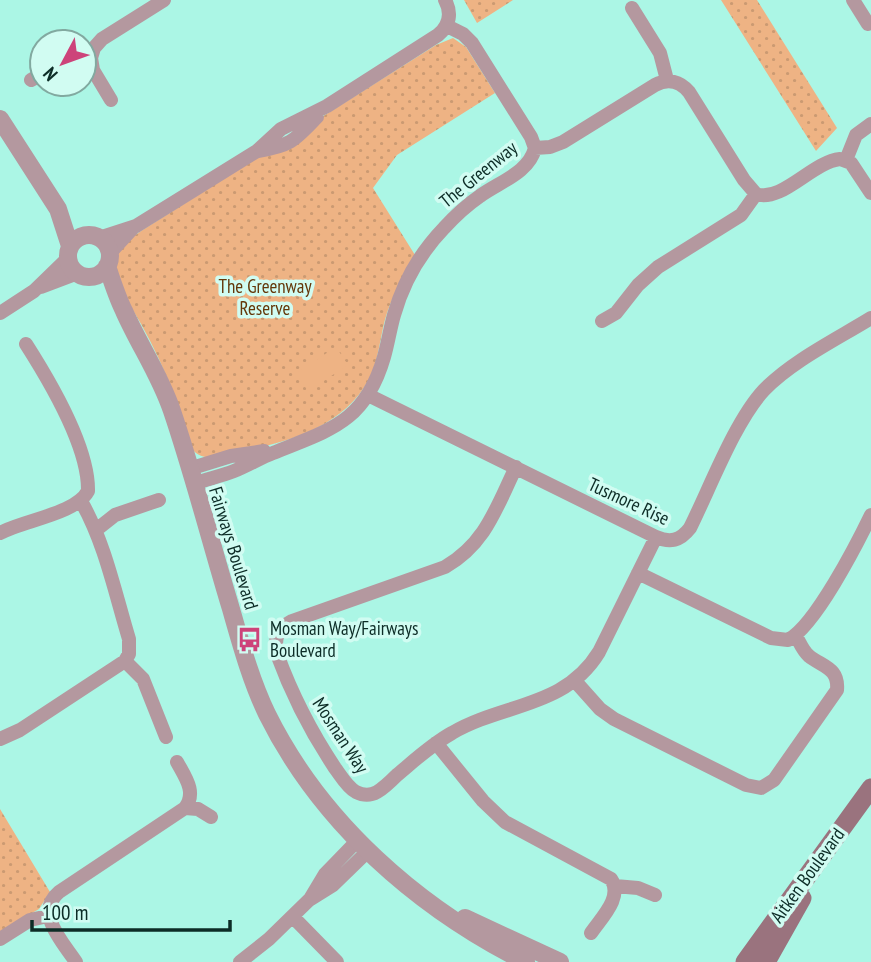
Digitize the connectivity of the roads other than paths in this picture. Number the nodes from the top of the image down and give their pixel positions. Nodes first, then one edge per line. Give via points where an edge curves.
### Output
1 (164, 0) edge
2 (445, 0) edge
3 (853, 0) edge
4 (632, 8) dead end
5 (868, 24) dead end
6 (447, 26) junction
7 (98, 43) edge
8 (98, 78) edge
9 (667, 80) junction
10 (111, 100) dead end
11 (0, 119) edge
12 (871, 124) edge
13 (535, 148) junction
14 (846, 160) junction
15 (871, 193) edge
16 (756, 194) junction
17 (58, 209) junction
18 (136, 226) junction
19 (93, 236) junction
20 (108, 260) junction
21 (76, 263) junction
22 (0, 313) edge
23 (124, 313) junction
24 (871, 318) edge
25 (603, 321) dead end
26 (26, 344) dead end
27 (368, 395) junction
28 (516, 467) junction
29 (191, 476) junction
30 (159, 500) dead end
31 (81, 501) junction
32 (871, 515) edge
33 (96, 530) junction
34 (0, 533) edge
35 (656, 537) junction
36 (638, 573) junction
37 (796, 636) junction
38 (125, 661) junction
39 (575, 681) junction
40 (166, 737) dead end
41 (0, 739) edge
42 (436, 743) junction
43 (177, 762) dead end
44 (871, 788) edge
45 (185, 808) junction
46 (211, 817) dead end
47 (363, 846) junction
48 (823, 853) junction
49 (615, 886) junction
50 (655, 895) dead end
51 (48, 916) junction
52 (293, 917) junction
53 (591, 933) dead end
54 (0, 939) edge
55 (533, 958) edge
56 (76, 962) edge
57 (240, 962) edge
58 (337, 962) edge
59 (560, 962) edge
60 (745, 962) edge
61 (766, 962) edge

1 - 7 street
2 - 6 street
3 - 5 street
4 - 9 street via 663,59
6 - 13 street, The Greenway via 472,43
6 - 18 street via 327,106 291,142 257,151
8 - 10 street
9 - 13 street via 557,146
9 - 16 street via 688,92
11 - 17 street, Fairways Boulevard
12 - 14 street via 856,135
13 - 27 street, The Greenway via 526,166 471,202 420,258 394,312 384,356
14 - 15 street
14 - 16 street via 828,161 771,195
16 - 25 street via 741,215 653,272
17 - 19 street, Fairways Boulevard
17 - 21 street, Fairways Boulevard
18 - 19 street
18 - 20 street
19 - 20 street via 108,247
19 - 21 street via 80,237
20 - 21 street via 97,275
20 - 23 street, Fairways Boulevard
21 - 22 street
21 - 23 street, Fairways Boulevard
23 - 29 street, Fairways Boulevard via 172,410
24 - 35 street, Tusmore Rise via 763,392 745,415 690,528 675,540
26 - 31 street via 73,434 88,482
27 - 28 street, Tusmore Rise
27 - 29 street, The Greenway via 337,426 310,440 231,456
28 - 35 street, Tusmore Rise
28 - 42 street, Mosman Way via 479,540 457,560 292,621 276,637 277,654 300,710 351,789 364,795 378,792
29 - 47 street, Fairways Boulevard via 266,713 314,790
30 - 33 street via 115,515
31 - 33 street
31 - 34 street
32 - 37 street via 839,575
33 - 38 street via 130,639
35 - 36 street, Mosman Way
36 - 37 street via 771,638 783,641
36 - 39 street, Mosman Way via 599,652
37 - 39 street via 809,655 832,670 837,690 774,780 761,788 746,785 614,719
38 - 40 street via 144,679
38 - 41 street
39 - 42 street, Mosman Way
42 - 49 street via 505,822 604,874
43 - 45 street via 190,791
44 - 48 main road, Aitken Boulevard
45 - 46 street
45 - 51 street via 59,892 50,902
47 - 52 street via 325,874
47 - 55 street, Fairways Boulevard via 467,929
48 - 60 main road, Aitken Boulevard
48 - 61 main road
49 - 50 street
49 - 53 street via 614,899
51 - 54 street via 24,923
51 - 56 street
52 - 57 street
52 - 58 street
55 - 59 street, Fairways Boulevard

